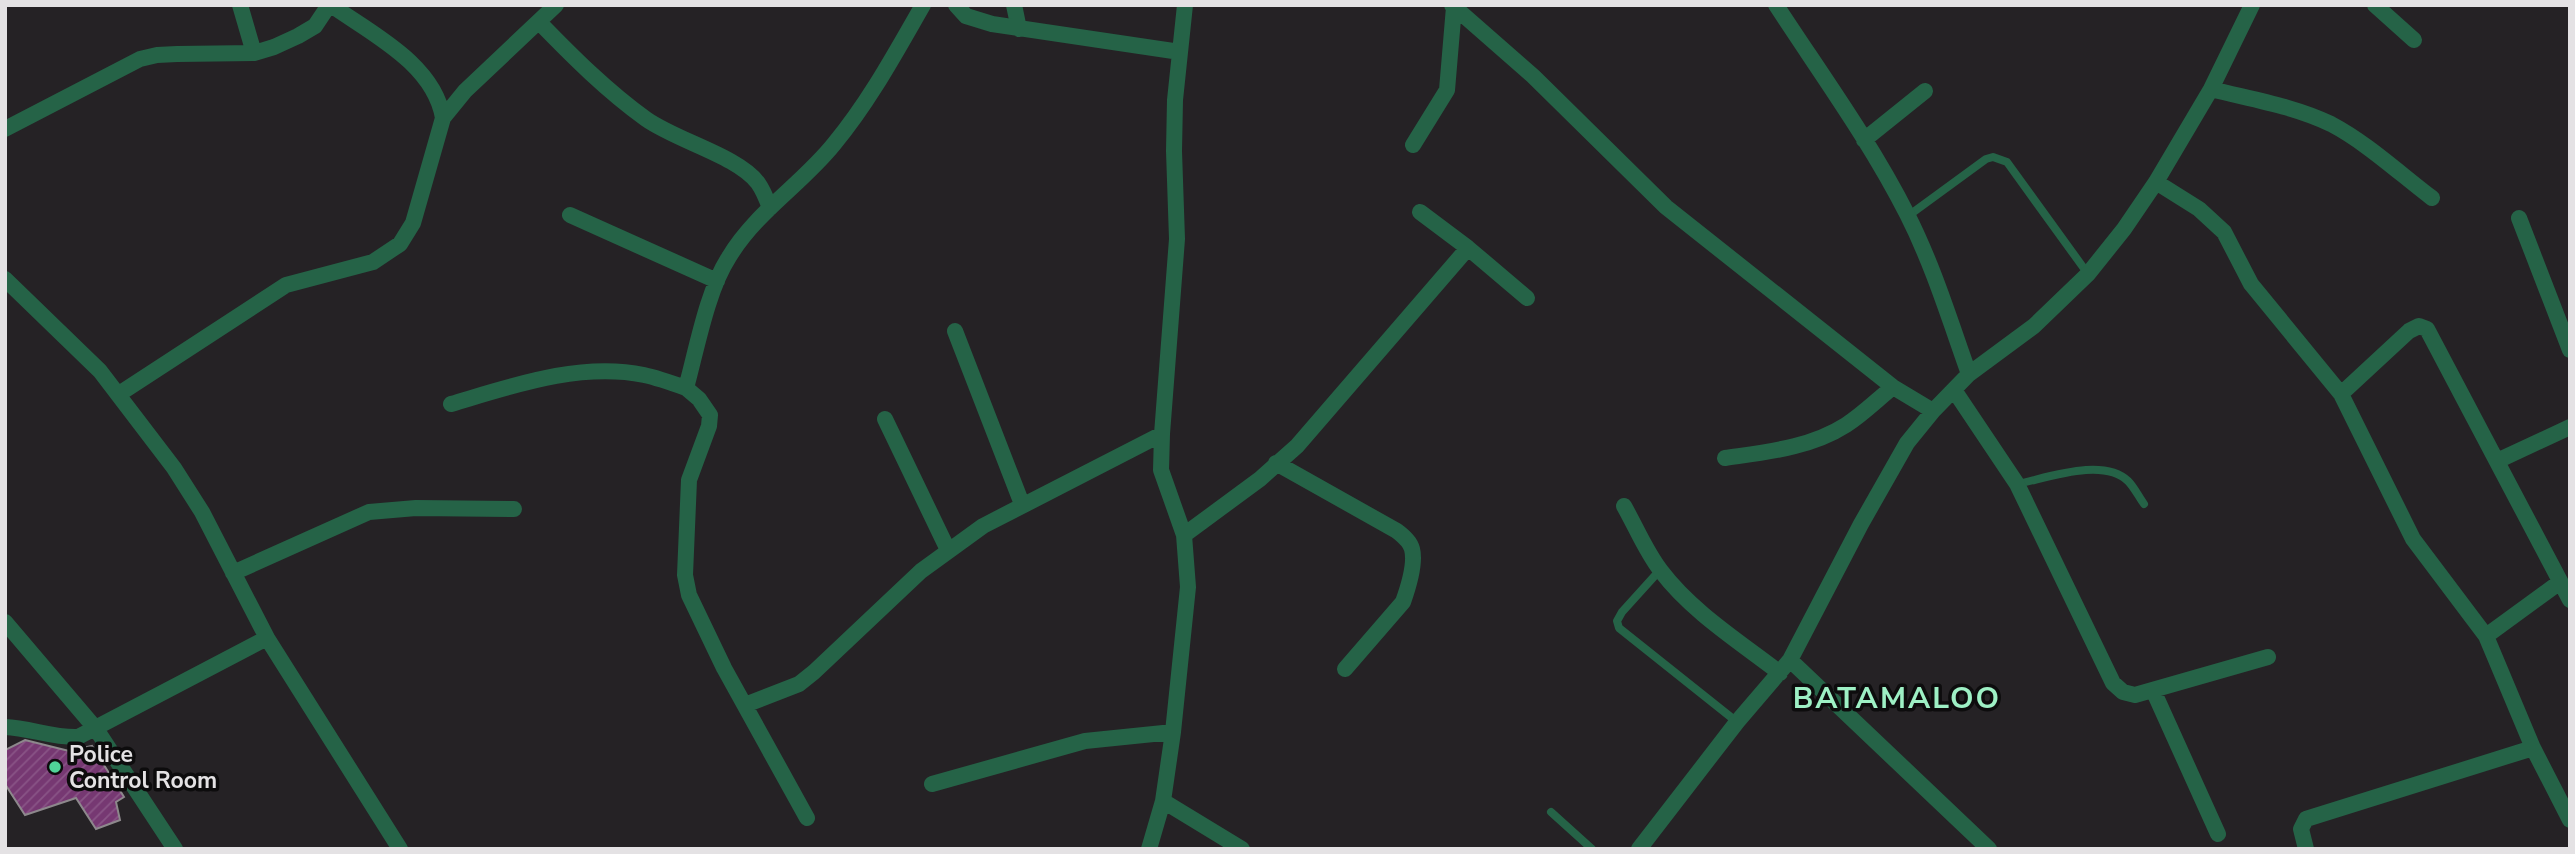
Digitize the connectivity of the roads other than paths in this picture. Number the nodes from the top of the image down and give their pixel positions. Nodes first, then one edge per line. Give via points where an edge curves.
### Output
1 (240, 5) edge
2 (330, 5) edge
3 (556, 5) edge
4 (923, 5) edge
5 (956, 5) edge
6 (1014, 5) edge
7 (1185, 5) edge
8 (1776, 5) edge
9 (2252, 5) edge
10 (2375, 5) edge
11 (1453, 6) edge
12 (539, 22) junction
13 (1019, 29) junction
14 (2414, 40) dead end
15 (254, 52) junction
16 (1180, 52) junction
17 (2211, 89) junction
18 (1925, 91) dead end
19 (443, 118) junction
20 (5, 129) edge
21 (1864, 140) junction
22 (1413, 145) dead end
23 (2156, 182) junction
24 (2432, 198) dead end
25 (770, 208) junction
26 (1420, 212) dead end
27 (570, 215) dead end
28 (1908, 216) junction
29 (2519, 218) dead end
30 (1468, 248) junction
31 (2088, 274) junction
32 (5, 279) edge
33 (716, 281) junction
34 (1527, 298) dead end
35 (955, 331) dead end
36 (2570, 350) edge
37 (1969, 374) junction
38 (1893, 387) junction
39 (686, 388) junction
40 (1954, 390) junction
41 (119, 394) junction
42 (2341, 394) junction
43 (451, 404) dead end
44 (1933, 411) junction
45 (885, 419) dead end
46 (2570, 427) edge
47 (1162, 433) junction
48 (1725, 458) dead end
49 (2497, 461) junction
50 (1276, 463) junction
51 (2017, 484) junction
52 (1022, 504) junction
53 (2144, 504) dead end
54 (1624, 506) dead end
55 (514, 509) dead end
56 (1184, 535) junction
57 (948, 550) junction
58 (1660, 570) junction
59 (233, 573) junction
60 (2560, 582) junction
61 (2570, 600) edge
62 (5, 622) edge
63 (2486, 636) junction
64 (267, 638) junction
65 (2268, 657) dead end
66 (1790, 660) junction
67 (1345, 669) dead end
68 (1780, 673) junction
69 (2153, 690) junction
70 (745, 705) junction
71 (1737, 722) junction
72 (5, 727) edge
73 (96, 729) junction
74 (1173, 732) junction
75 (2533, 748) junction
76 (932, 784) dead end
77 (1163, 801) junction
78 (1551, 812) dead end
79 (807, 818) dead end
80 (2570, 820) edge
81 (2218, 834) dead end
82 (175, 849) edge
83 (400, 849) edge
84 (1149, 849) edge
85 (1242, 849) edge
86 (1591, 849) edge
87 (1639, 849) edge
88 (1989, 849) edge
89 (2306, 849) edge

1 - 15 street
2 - 15 street via 315,26 299,36
2 - 19 street via 422,73 440,102
3 - 12 street
4 - 25 street via 833,146
5 - 13 street via 977,20
6 - 13 street
7 - 16 street
8 - 21 street
9 - 17 street
10 - 14 street
11 - 22 street via 1447,90
11 - 38 street via 1533,76 1666,207
12 - 19 street via 465,91
12 - 25 street via 600,84 647,120 749,174
13 - 16 street
15 - 20 street via 140,59
16 - 47 street via 1174,150 1177,239
17 - 23 street
17 - 24 street via 2329,123
18 - 21 street
19 - 41 street via 413,223 400,244 373,262 286,285
21 - 28 street
23 - 31 street
23 - 42 street via 2199,209 2224,232 2251,284
25 - 33 street via 739,241
26 - 30 street
27 - 33 street
28 - 31 lane via 1986,159 2000,158
28 - 37 street
29 - 36 street
30 - 34 street
30 - 50 street via 1322,419
31 - 37 street via 2034,326
32 - 41 street
33 - 39 street
35 - 52 street
37 - 40 street
38 - 44 street
38 - 48 street via 1828,435 1782,450
39 - 43 street via 642,374 579,373 529,381
39 - 70 street via 710,415 689,480 685,575 689,595
40 - 44 street
40 - 51 street
41 - 59 street via 195,501
42 - 49 street via 2409,331 2427,328
42 - 63 street via 2413,539
44 - 66 street via 1900,454
45 - 57 street
46 - 49 street
47 - 52 street
47 - 56 street via 1161,470
49 - 60 street
50 - 56 street
50 - 67 street via 1397,531 1412,547 1403,602
51 - 53 lane via 2104,470 2129,482
51 - 69 street via 2113,683 2134,695
52 - 57 street
54 - 58 street
55 - 59 street via 369,512
56 - 74 street via 1188,587
57 - 70 street via 799,684
58 - 68 street via 1694,606
58 - 71 lane via 1622,612 1619,628
59 - 64 street
60 - 61 street
60 - 63 street
62 - 73 street
63 - 75 street
64 - 73 street
64 - 83 street
65 - 69 street
66 - 68 street
66 - 88 street
68 - 71 street
69 - 81 street
70 - 79 street
71 - 87 street
72 - 73 street via 61,738
73 - 82 street
74 - 76 street via 1085,741
74 - 77 street
75 - 80 street
75 - 89 street via 2306,818 2301,829
77 - 84 street
77 - 85 street
78 - 86 lane

